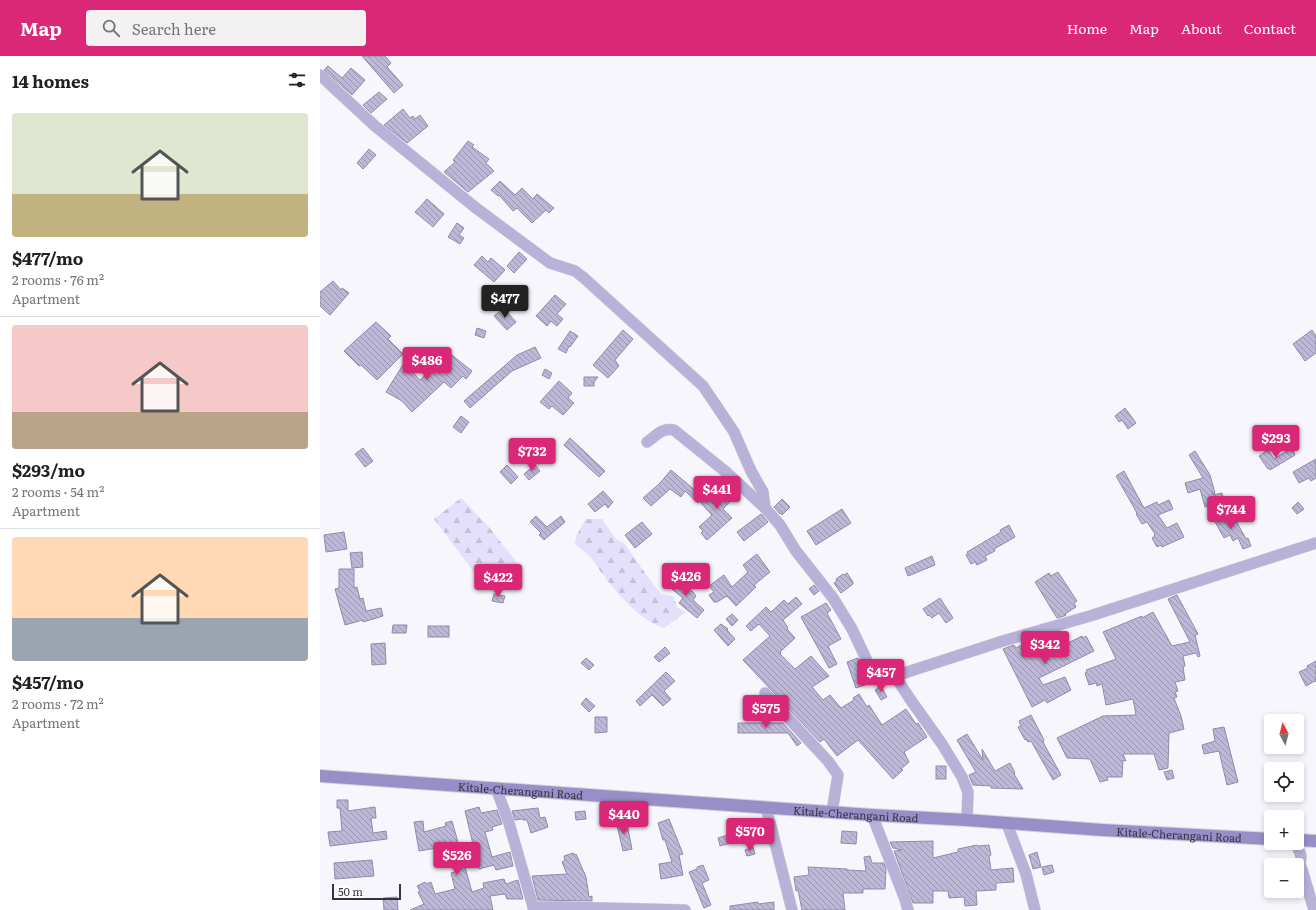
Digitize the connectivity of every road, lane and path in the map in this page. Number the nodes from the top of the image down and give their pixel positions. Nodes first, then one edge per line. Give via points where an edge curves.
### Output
1 (320, 75) edge
2 (647, 442) dead end
3 (765, 508) junction
4 (1316, 543) edge
5 (895, 676) junction
6 (764, 693) dead end
7 (320, 776) edge
8 (496, 788) junction
9 (766, 807) junction
10 (832, 812) junction
11 (872, 815) junction
12 (967, 820) junction
13 (1007, 824) junction
14 (1264, 839) edge
15 (1316, 841) edge
16 (1304, 842) edge
17 (1299, 850) edge
18 (534, 909) edge
19 (685, 910) edge
20 (792, 910) edge
21 (908, 910) edge
22 (1035, 910) edge
23 (1314, 910) edge

1 - 3 street via 375,126 476,208 550,263 575,271 584,278 703,386 734,432 763,492
2 - 3 street via 663,430 674,430
3 - 5 street via 833,598 872,670 883,676
4 - 5 street
5 - 12 street via 962,777 968,792
6 - 10 street via 838,775
7 - 8 main road, Kitale-Cherangani Road
8 - 9 main road, Kitale-Cherangani Road
8 - 18 street
9 - 10 main road, Kitale-Cherangani Road
9 - 20 street
10 - 11 main road, Kitale-Cherangani Road
11 - 12 main road, Kitale-Cherangani Road
11 - 21 street
12 - 13 main road, Kitale-Cherangani Road
13 - 14 main road, Kitale-Cherangani Road
13 - 22 street via 1026,874
15 - 16 main road
17 - 23 street via 1300,864
18 - 19 street via 562,907

